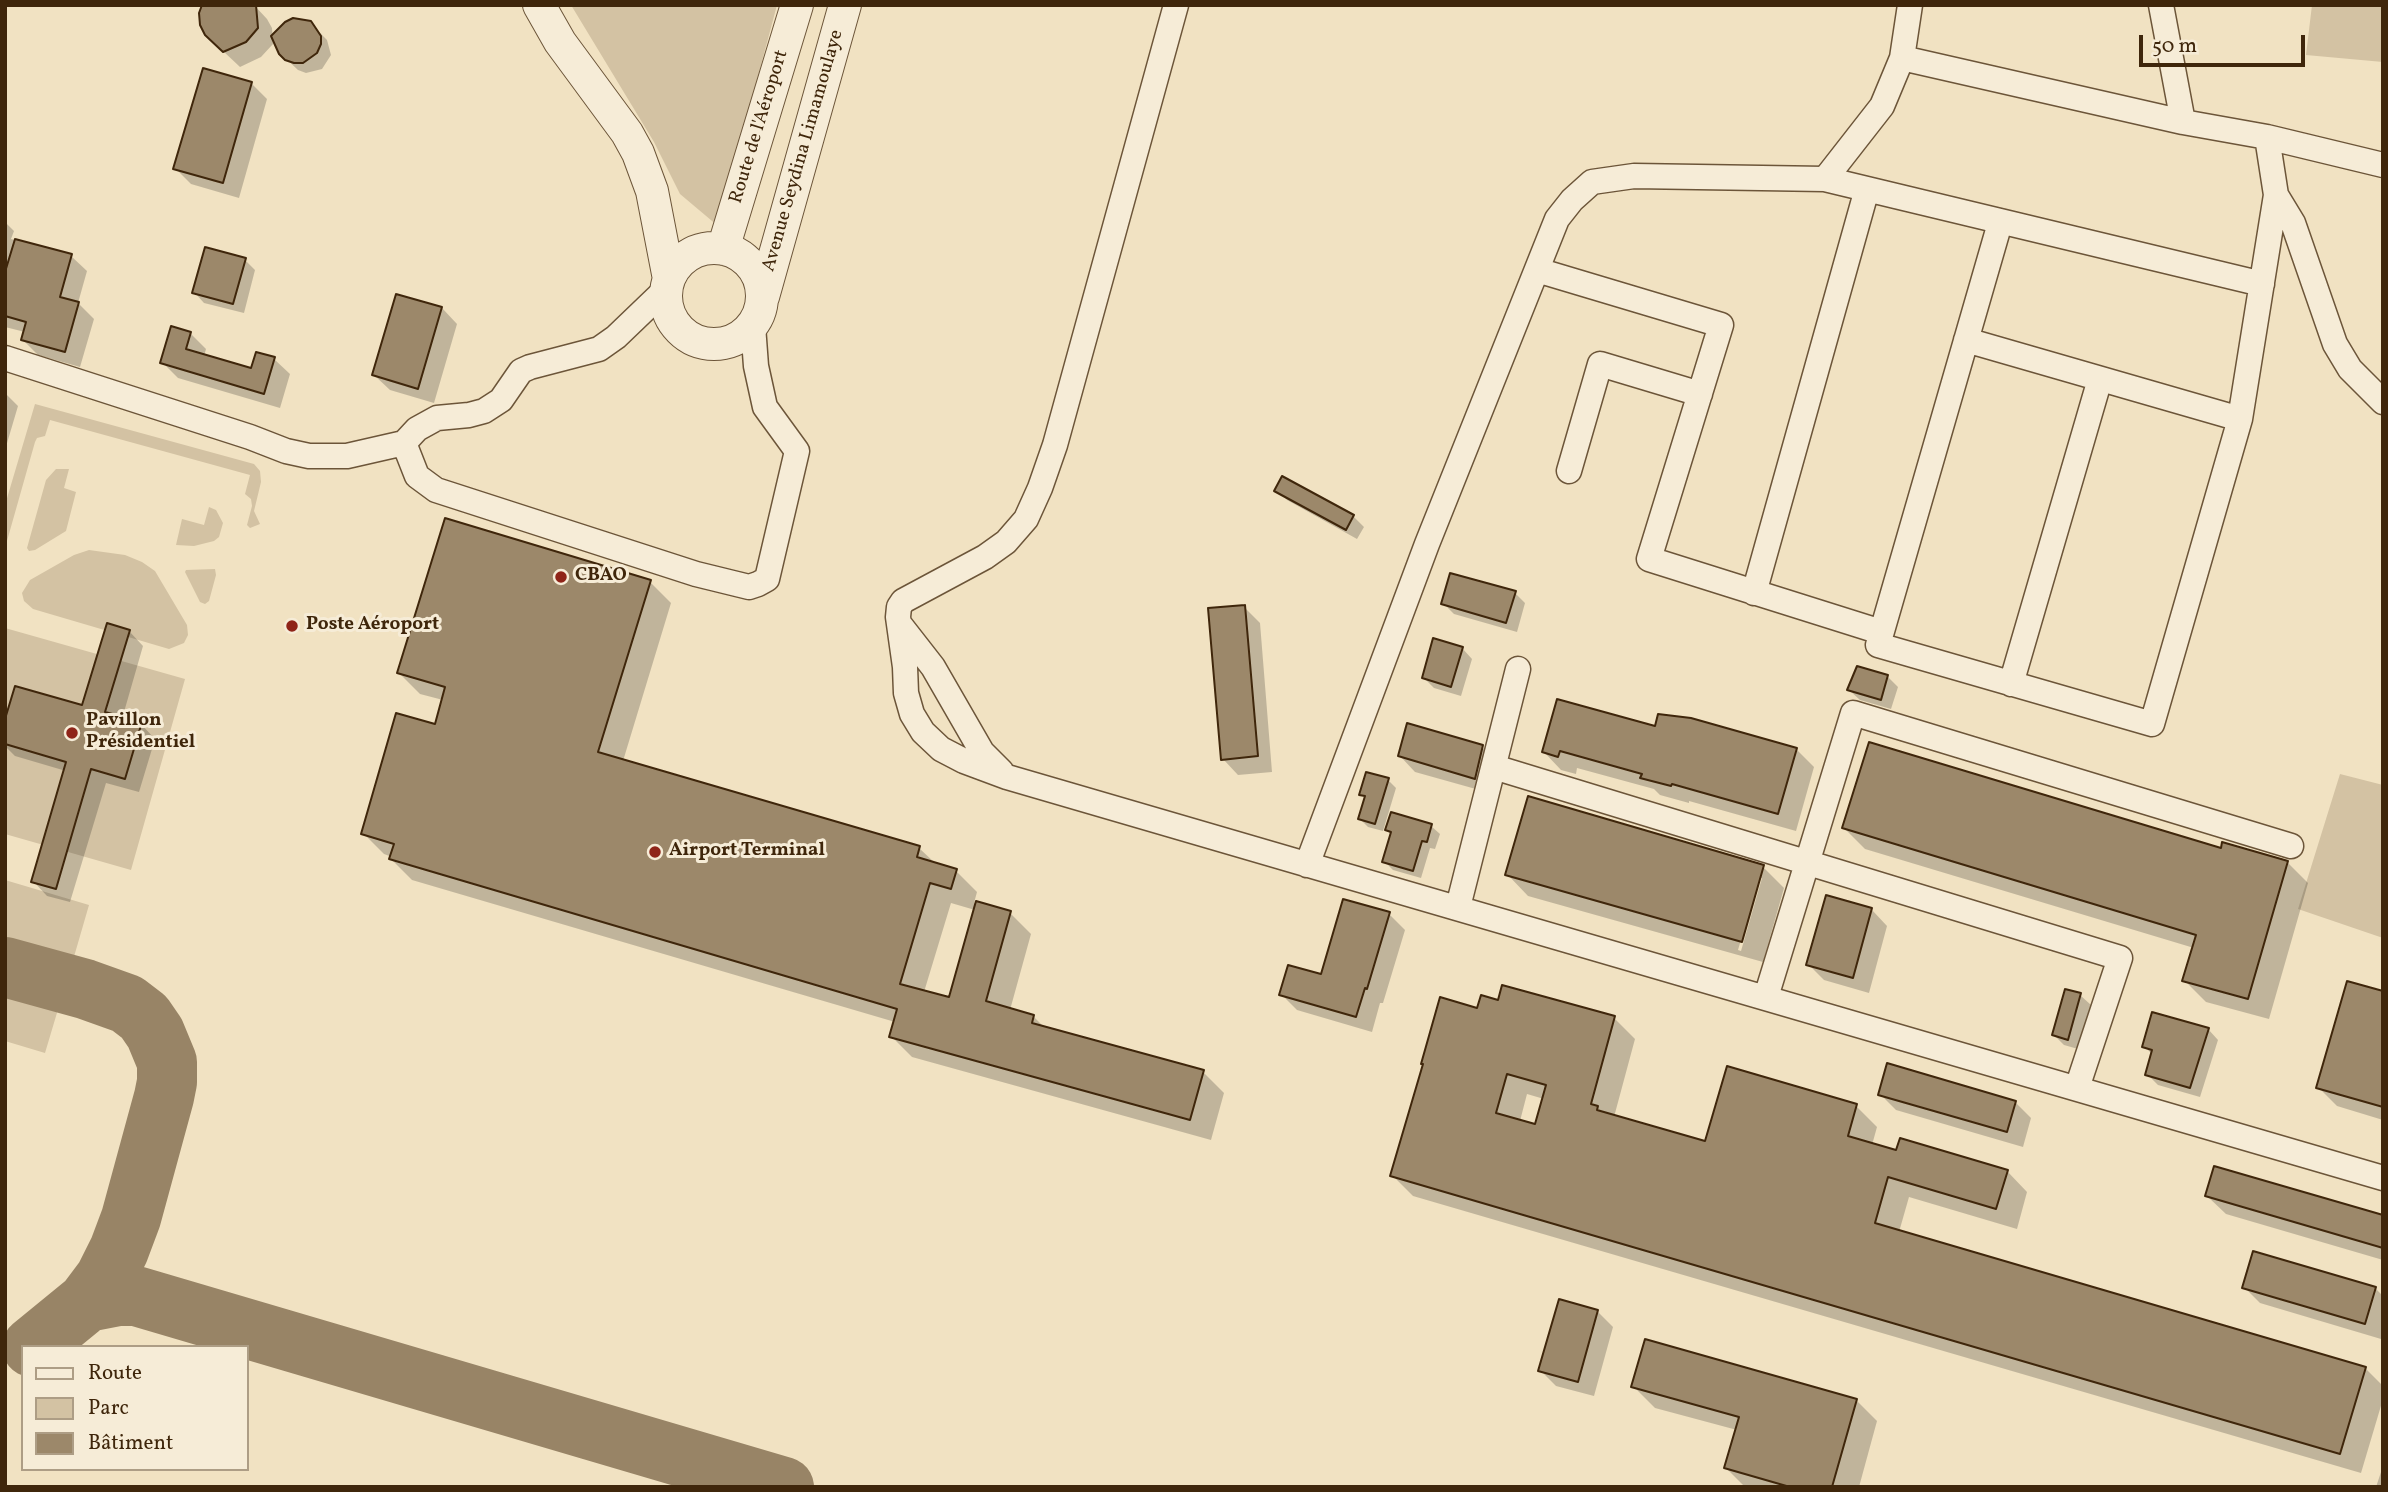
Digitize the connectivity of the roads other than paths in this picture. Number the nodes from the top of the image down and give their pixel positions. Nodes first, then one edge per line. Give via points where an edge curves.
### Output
1 (539, 5) edge
2 (797, 5) edge
3 (845, 5) edge
4 (1175, 5) edge
5 (1910, 5) edge
6 (2154, 7) edge
7 (1902, 58) junction
8 (2183, 122) junction
9 (2267, 137) junction
10 (2383, 165) edge
11 (1825, 179) junction
12 (1867, 190) junction
13 (2276, 195) junction
14 (2000, 223) junction
15 (723, 248) junction
16 (1537, 270) junction
17 (667, 284) junction
18 (2262, 284) junction
19 (763, 297) junction
20 (753, 326) junction
21 (1966, 340) junction
22 (5, 358) edge
23 (2100, 379) junction
24 (1700, 394) junction
25 (2383, 402) edge
26 (2240, 419) junction
27 (404, 443) junction
28 (1569, 471) dead end
29 (1754, 593) junction
30 (900, 625) junction
31 (1881, 632) junction
32 (1518, 669) dead end
33 (2011, 684) junction
34 (1494, 768) junction
35 (1007, 777) junction
36 (2291, 846) dead end
37 (1807, 863) junction
38 (1307, 865) junction
39 (1458, 907) junction
40 (1766, 998) junction
41 (2077, 1088) junction
42 (2383, 1178) edge

1 - 17 street via 638,153 652,191
2 - 15 street, Route de l'Aéroport
3 - 19 street, Avenue Seydina Limamoulaye
4 - 30 street via 1040,488 1026,519 1006,542 903,601
5 - 7 street
6 - 8 street
7 - 8 street
7 - 11 street via 1882,106
8 - 9 street
9 - 10 street
9 - 13 street
11 - 12 street
11 - 16 street via 1634,176 1592,183 1557,219
12 - 14 street
12 - 29 street
13 - 18 street
13 - 25 street via 2293,223 2335,344 2350,369
14 - 18 street
14 - 21 street
15 - 17 street via 685,257
15 - 19 street via 752,265 761,280
16 - 24 street via 1721,325
16 - 38 street via 1427,544
17 - 20 street via 672,321 697,342 728,343
17 - 27 street via 599,349 530,367 495,405 469,415 437,418
18 - 26 street
19 - 20 street
20 - 27 street via 765,407 797,451 767,579 758,584 749,587 706,577 436,490 417,476
21 - 23 street
21 - 31 street
22 - 27 street via 309,456 347,456
23 - 26 street
23 - 33 street
24 - 28 street via 1600,364
24 - 29 street via 1649,559
26 - 33 street via 2152,724
29 - 31 street
30 - 35 street via 933,667 982,752
30 - 35 street via 906,693 923,732 941,749
31 - 33 street via 1878,645
32 - 34 street
34 - 37 street
34 - 39 street
35 - 38 street
36 - 37 street via 1853,713
37 - 40 street
37 - 41 street via 2120,958
38 - 39 street
39 - 40 street
40 - 41 street
41 - 42 street

